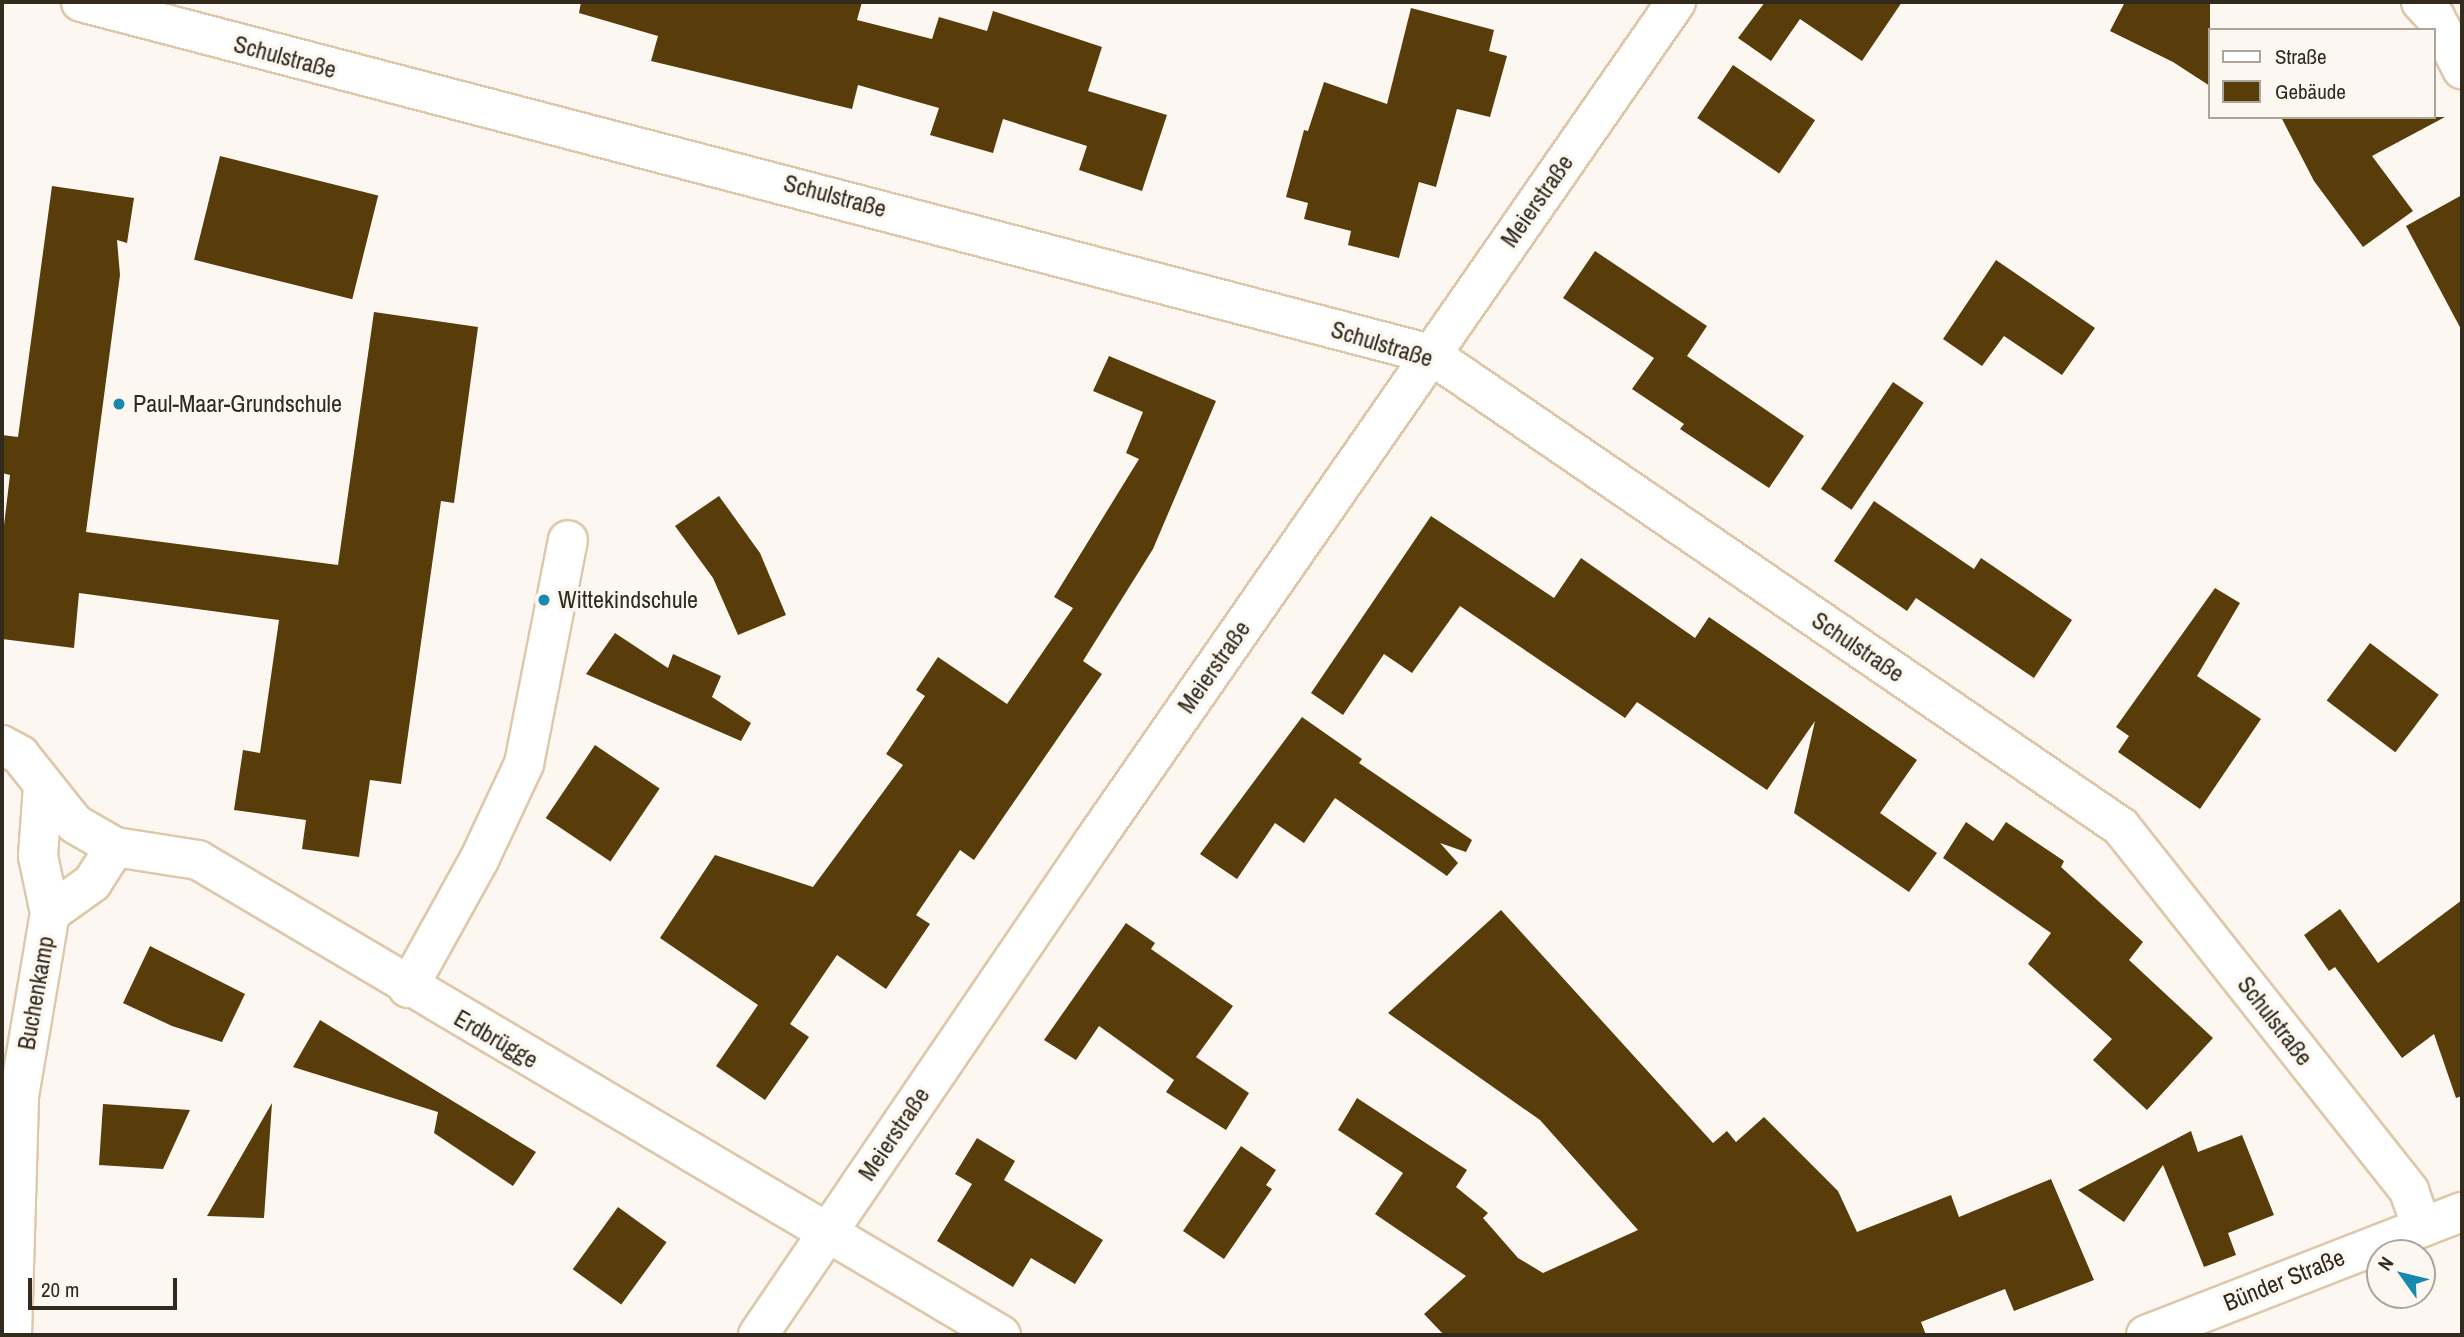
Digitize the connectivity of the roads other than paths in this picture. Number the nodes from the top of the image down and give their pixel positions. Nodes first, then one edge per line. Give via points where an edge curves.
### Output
1 (81, 2) edge
2 (1676, 2) edge
3 (2421, 2) edge
4 (2462, 69) edge
5 (1430, 354) junction
6 (568, 540) dead end
7 (2, 746) edge
8 (43, 786) junction
9 (115, 847) junction
10 (50, 913) junction
11 (408, 988) junction
12 (2462, 1212) edge
13 (2422, 1226) junction
14 (827, 1232) junction
15 (2196, 1326) edge
16 (12, 1335) edge
17 (758, 1335) edge
18 (1001, 1335) edge
19 (2146, 1335) edge

1 - 5 street, Schulstraße
2 - 5 street, Meierstraße
3 - 4 street
5 - 13 street, Schulstraße via 2121,827 2409,1191
5 - 14 street, Meierstraße
6 - 11 street via 524,764 479,860
7 - 8 street, Erdbrügge via 20,755
8 - 9 street, Erdbrügge via 75,824
8 - 10 street via 38,856
9 - 10 street, Buchenkamp via 92,883
9 - 11 street, Erdbrügge via 198,860
10 - 16 street, Buchenkamp via 19,1096
11 - 14 street, Erdbrügge
12 - 13 street, Bünder Straße
13 - 15 street, Bünder Straße
14 - 17 street, Meierstraße
14 - 18 street, Erdbrügge
15 - 19 street, Bünder Straße

